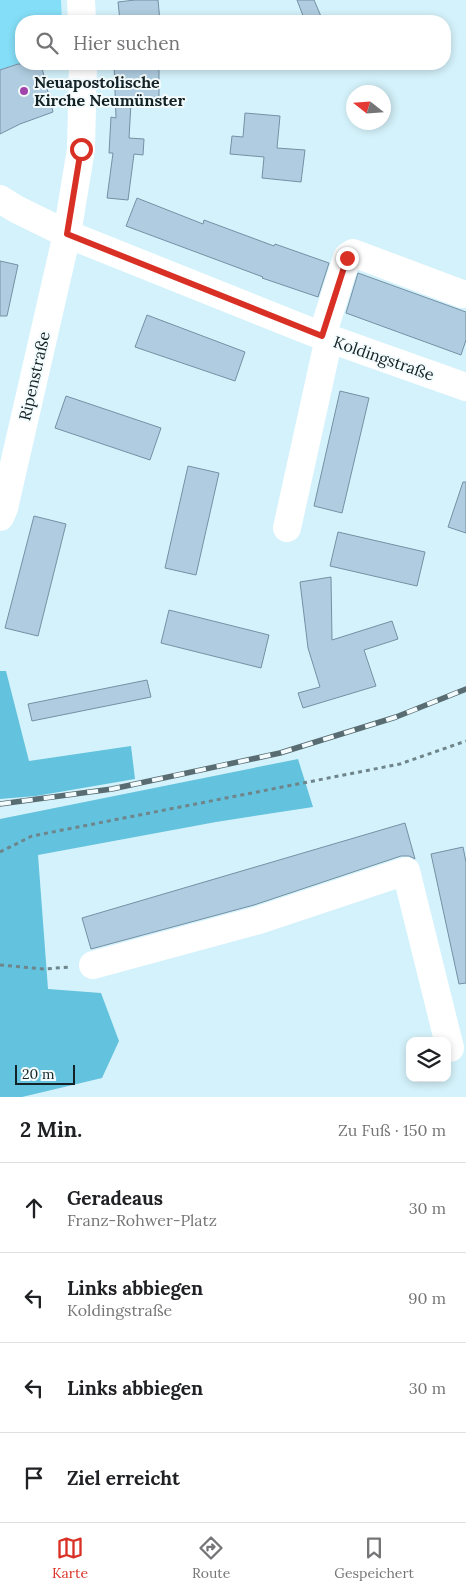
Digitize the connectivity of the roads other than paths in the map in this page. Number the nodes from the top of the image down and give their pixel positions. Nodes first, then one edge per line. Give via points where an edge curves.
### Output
1 (81, 0) edge
2 (82, 15) edge
3 (83, 70) edge
4 (0, 198) edge
5 (67, 234) junction
6 (462, 294) dead end
7 (325, 337) junction
8 (466, 387) edge
9 (0, 517) edge
10 (287, 528) dead end
11 (93, 965) road end
12 (454, 1047) edge

1 - 2 street
3 - 5 street, Ripenstraße via 81,149
4 - 5 street, Koldingstraße
5 - 7 street, Koldingstraße
5 - 9 street, Ripenstraße
6 - 7 street via 353,253 347,258
7 - 8 street, Koldingstraße
7 - 10 street
11 - 12 street via 260,920 406,871

